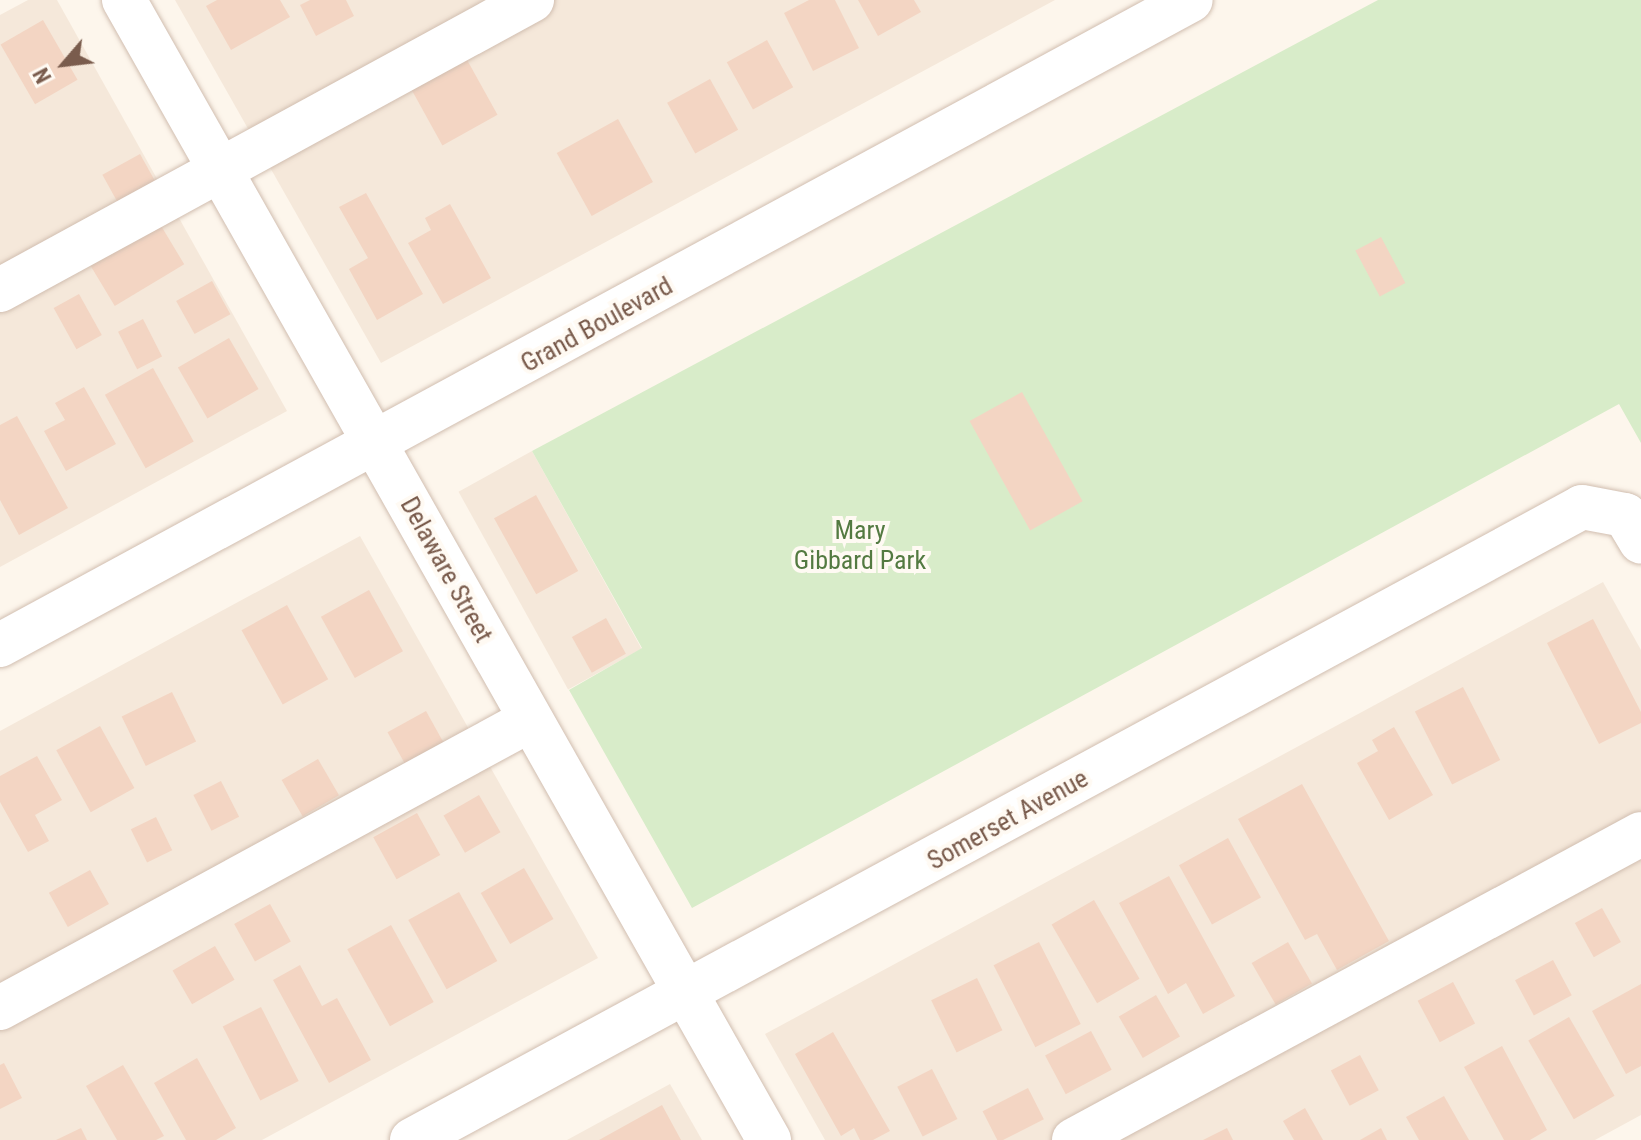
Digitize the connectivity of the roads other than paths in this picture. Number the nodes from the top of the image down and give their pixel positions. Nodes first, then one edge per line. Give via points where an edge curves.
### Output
1 (124, 0) edge
2 (532, 0) edge
3 (1191, 0) edge
4 (221, 171) junction
5 (0, 290) edge
6 (374, 443) junction
7 (1641, 542) edge
8 (0, 645) edge
9 (530, 720) junction
10 (1641, 834) edge
11 (684, 994) junction
12 (0, 1008) edge
13 (412, 1140) edge
14 (769, 1140) edge
15 (1074, 1140) edge

1 - 4 street, Delaware Street
2 - 4 street
3 - 6 street, Grand Boulevard
4 - 5 street
4 - 6 street, Delaware Street
6 - 8 street, Grand Boulevard
6 - 9 street, Delaware Street
7 - 11 street, Somerset Avenue via 1625,515 1605,506 1582,507
9 - 11 street, Delaware Street
9 - 12 street
10 - 15 street
11 - 13 street, Somerset Avenue
11 - 14 street, Delaware Street

